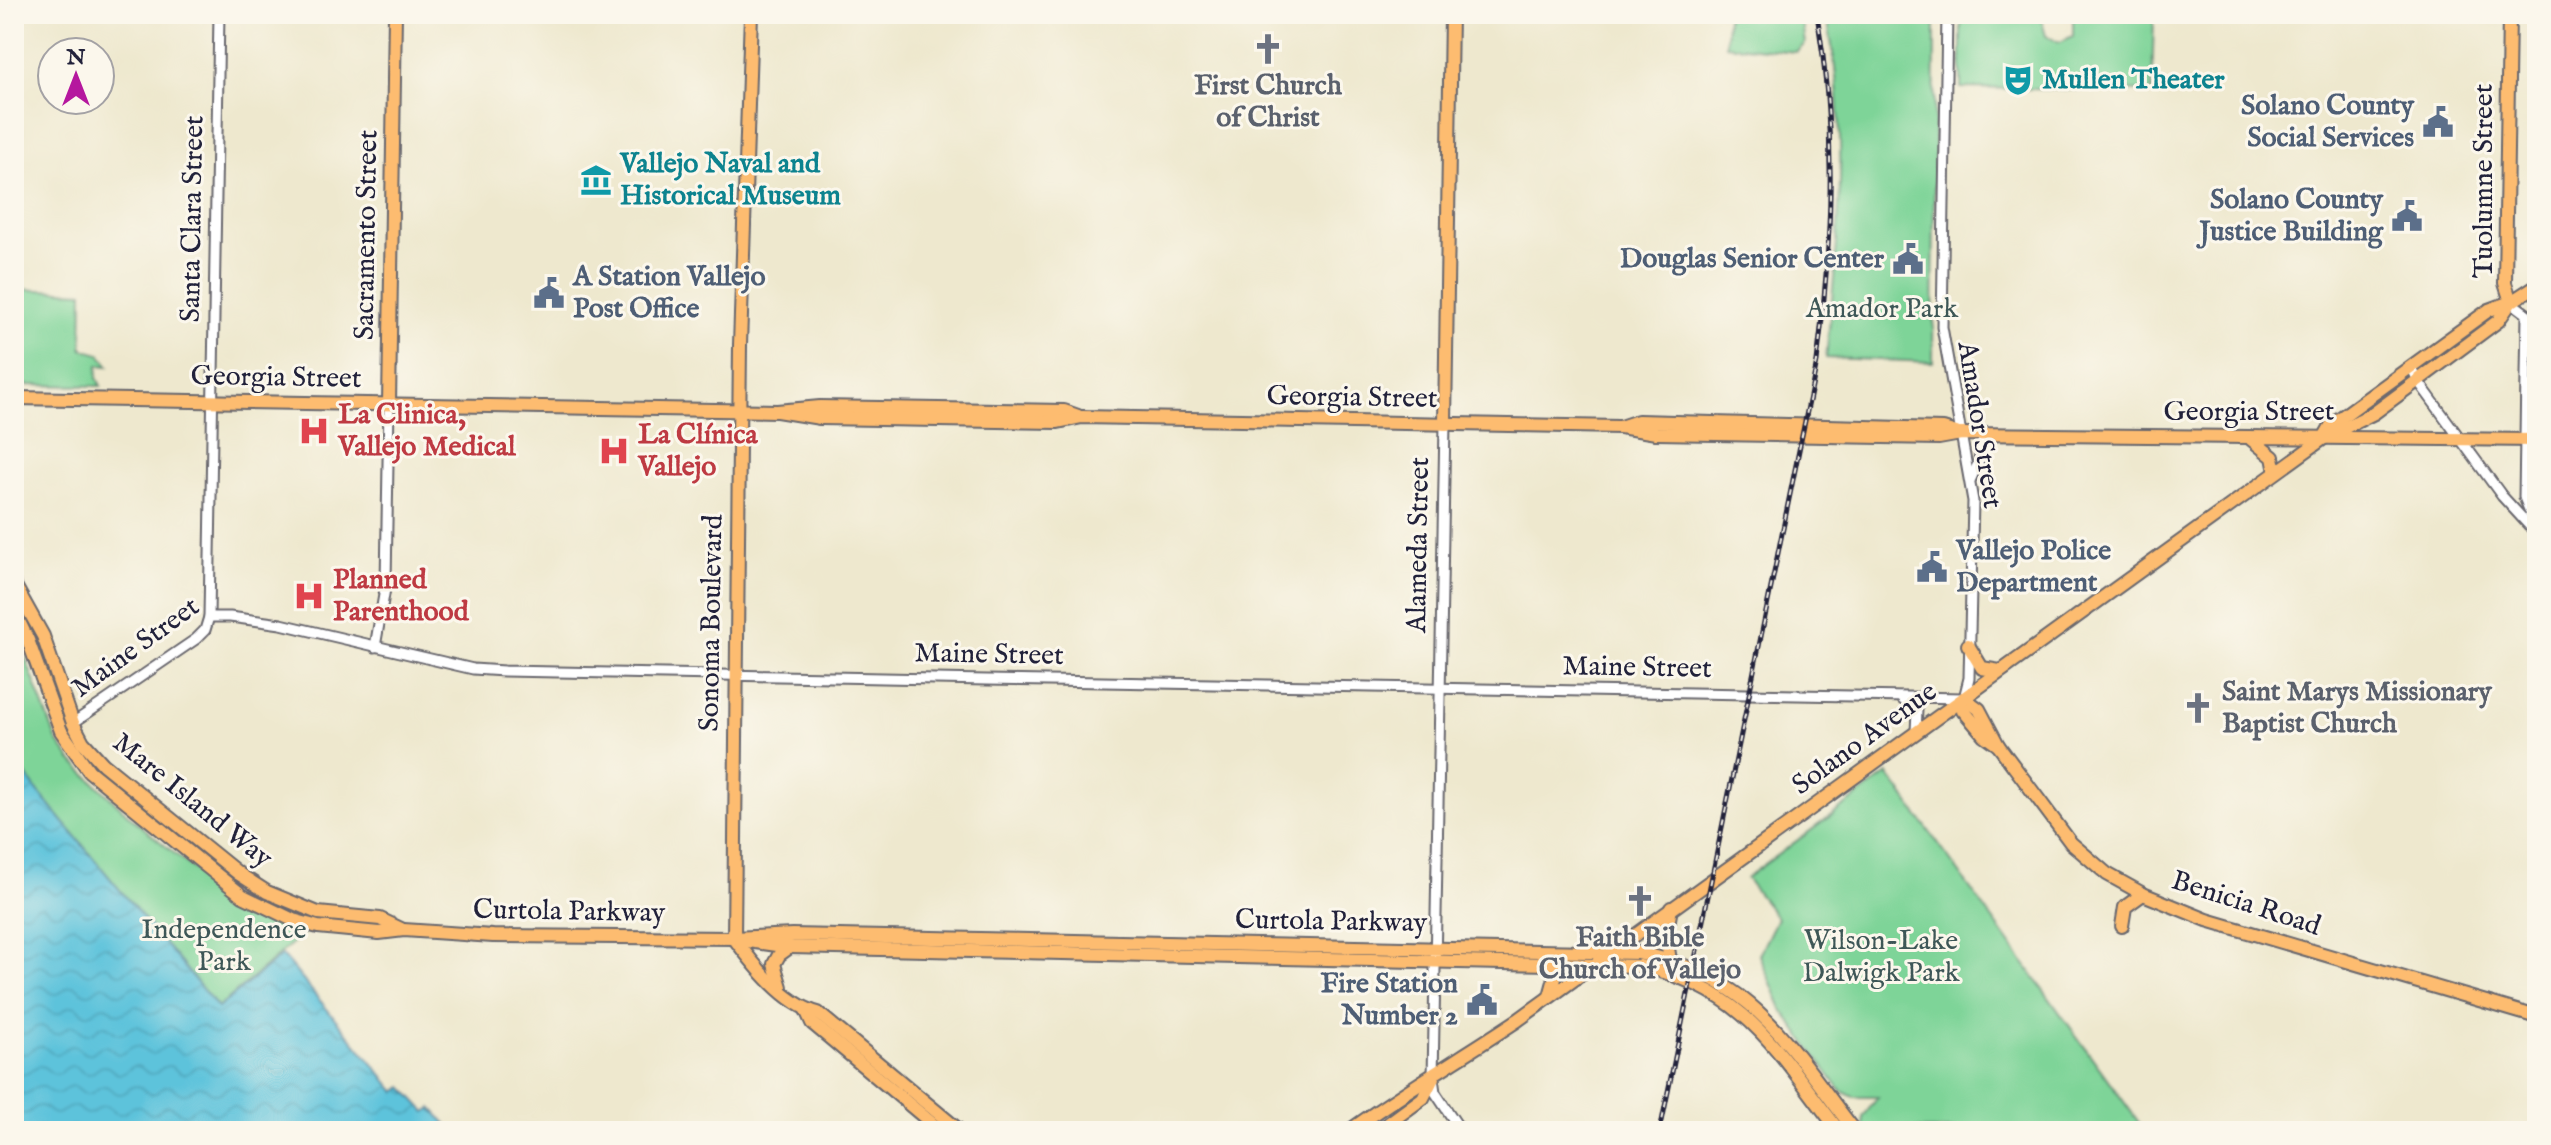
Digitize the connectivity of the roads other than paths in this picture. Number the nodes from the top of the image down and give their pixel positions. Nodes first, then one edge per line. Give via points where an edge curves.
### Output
1 (219, 14) edge
2 (395, 14) edge
3 (751, 14) edge
4 (1451, 14) edge
5 (1947, 14) edge
6 (2509, 14) edge
7 (2537, 285) edge
8 (2511, 302) junction
9 (2411, 366) junction
10 (2418, 381) junction
11 (14, 398) edge
12 (213, 400) junction
13 (389, 404) junction
14 (739, 410) junction
15 (2374, 413) junction
16 (1445, 424) junction
17 (1961, 434) junction
18 (1984, 434) junction
19 (2390, 436) junction
20 (2324, 438) junction
21 (2460, 438) junction
22 (2251, 439) junction
23 (2530, 440) edge
24 (2276, 472) junction
25 (1970, 481) junction
26 (2524, 486) junction
27 (2502, 496) junction
28 (2537, 532) edge
29 (14, 584) edge
30 (14, 611) edge
31 (209, 617) junction
32 (1968, 645) junction
33 (375, 647) junction
34 (2000, 671) junction
35 (735, 675) junction
36 (1440, 688) junction
37 (1899, 697) junction
38 (1964, 698) junction
39 (73, 723) junction
40 (61, 731) junction
41 (1916, 732) junction
42 (2143, 894) junction
43 (1671, 908) junction
44 (296, 914) junction
45 (2122, 926) dead end
46 (734, 938) junction
47 (790, 947) junction
48 (1613, 950) junction
49 (1435, 954) junction
50 (1670, 960) junction
51 (1541, 962) junction
52 (1597, 962) junction
53 (782, 990) junction
54 (1549, 996) junction
55 (806, 1010) junction
56 (2537, 1017) edge
57 (1433, 1078) junction
58 (941, 1131) edge
59 (960, 1131) edge
60 (1349, 1131) edge
61 (1378, 1131) edge
62 (1461, 1131) edge
63 (1839, 1131) edge
64 (1855, 1131) edge

1 - 12 street, Santa Clara Street
2 - 13 main road, Sacramento Street
3 - 14 main road, Sonoma Boulevard
4 - 16 main road, Alameda Street
5 - 17 street, Amador Street via 1942,327
6 - 8 main road, Tuolumne Street via 2505,283
7 - 8 main road, Solano Avenue
8 - 9 main road, Solano Avenue via 2489,310
8 - 10 main road, Solano Avenue via 2498,321
8 - 23 street, Tuolumne Street via 2527,314
9 - 10 street
9 - 20 main road, Solano Avenue via 2332,424
10 - 15 main road, Solano Avenue
10 - 21 street
11 - 12 main road, Georgia Street
12 - 13 main road, Georgia Street
12 - 31 street, Santa Clara Street
13 - 14 main road, Georgia Street
13 - 33 street, Sacramento Street via 386,583
14 - 16 main road, Georgia Street via 820,418
14 - 35 main road, Sonoma Boulevard
15 - 19 main road via 2374,422
15 - 20 main road, Solano Avenue
16 - 17 main road, Georgia Street via 1620,427 1656,433 1939,438
16 - 36 street, Alameda Street
17 - 18 main road, Georgia Street
17 - 25 street, Amador Street
18 - 22 main road, Georgia Street
18 - 25 street
19 - 20 main road, Georgia Street
19 - 21 main road, Georgia Street
20 - 22 main road, Georgia Street
20 - 24 main road, Solano Avenue
21 - 23 main road, Georgia Street
21 - 27 street
22 - 24 main road via 2273,457
23 - 26 street, Tuolumne Street
24 - 34 main road, Solano Avenue
25 - 32 street, Amador Street
26 - 27 street via 2514,496
26 - 28 street, Tuolumne Street
27 - 28 street
29 - 39 main road, Mare Island Way via 43,636
30 - 40 main road, Mare Island Way
31 - 33 street, Maine Street via 272,623
31 - 39 street, Maine Street via 196,639
32 - 34 main road via 1982,668
32 - 38 street, Amador Street
33 - 35 street, Maine Street via 473,669
34 - 38 main road, Solano Avenue
35 - 36 street, Maine Street
35 - 46 main road, Sonoma Boulevard
36 - 37 street, Maine Street
36 - 49 street, Alameda Street
37 - 38 street, Maine Street
37 - 41 street via 1917,710
38 - 41 main road, Solano Avenue
38 - 42 main road, Benicia Road via 1979,709 1998,745 2079,853
39 - 40 main road, Maine Street
39 - 44 main road, Mare Island Way via 103,764
40 - 44 main road, Mare Island Way via 89,771 243,896
41 - 43 main road, Solano Avenue
42 - 45 main road via 2125,907
42 - 56 main road, Benicia Road via 2207,920
43 - 48 main road, Solano Avenue
43 - 50 main road via 1666,936
44 - 46 main road, Curtola Parkway via 380,919 404,930 493,936
46 - 47 main road, Curtola Parkway
46 - 49 main road, Curtola Parkway via 792,935
46 - 53 main road
47 - 49 main road, Curtola Parkway
47 - 53 main road via 774,964
48 - 49 main road, Curtola Parkway
48 - 50 main road, Curtola Parkway
48 - 52 main road, Solano Avenue
49 - 51 main road, Curtola Parkway
49 - 57 street, Alameda Street
50 - 64 main road, Curtola Parkway via 1723,984 1768,1018
51 - 52 main road, Curtola Parkway
51 - 54 main road via 1555,978
52 - 54 main road, Solano Avenue
52 - 63 main road, Curtola Parkway via 1667,972 1730,1004 1775,1043
53 - 55 main road
54 - 57 main road, Solano Avenue
55 - 58 main road via 812,1023
55 - 59 main road via 818,1013
57 - 60 main road, Solano Avenue via 1413,1085
57 - 61 main road, Solano Avenue via 1423,1098
57 - 62 street via 1435,1092

